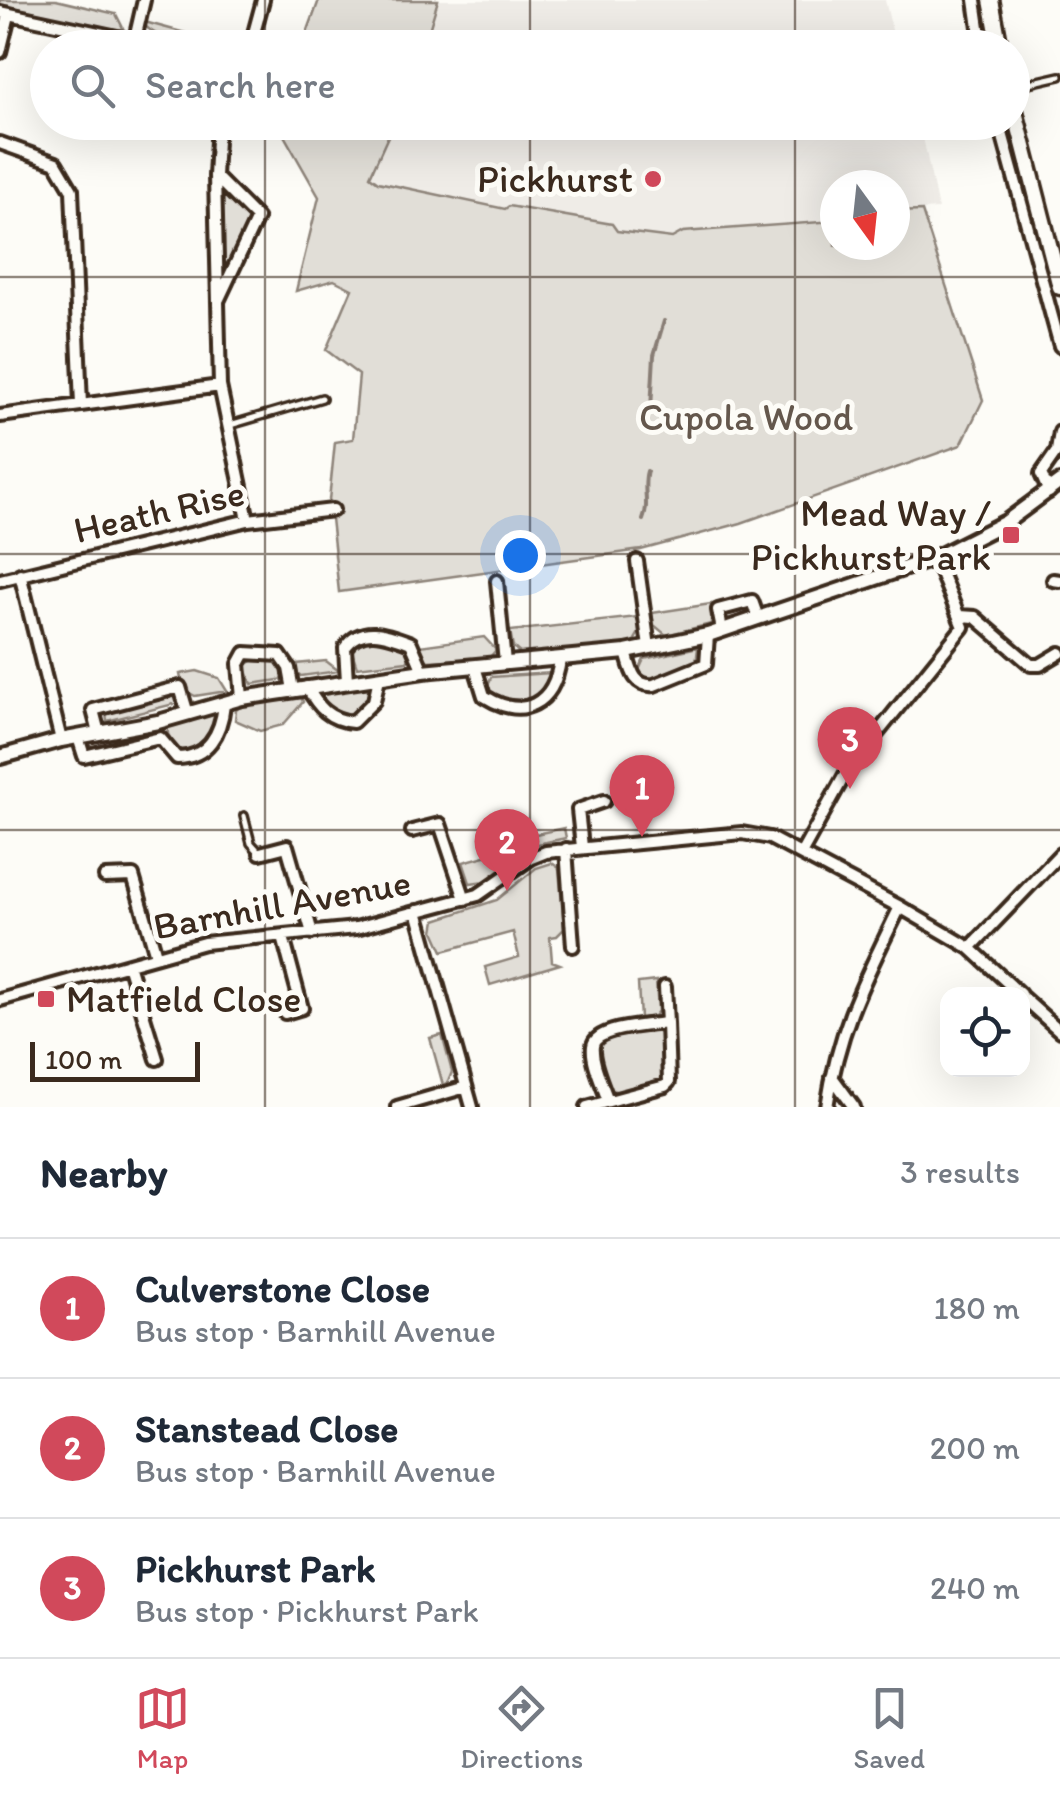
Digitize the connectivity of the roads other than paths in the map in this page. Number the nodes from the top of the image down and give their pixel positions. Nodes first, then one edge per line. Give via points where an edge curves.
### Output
1 (144, 0) edge
2 (263, 0) edge
3 (975, 0) edge
4 (988, 11) edge
5 (4, 14) edge
6 (91, 30) edge
7 (137, 30) edge
8 (255, 30) edge
9 (0, 52) edge
10 (1060, 76) edge
11 (1030, 83) edge
12 (217, 140) edge
13 (1004, 140) edge
14 (1022, 140) edge
15 (0, 143) edge
16 (215, 176) junction
17 (1047, 237) junction
18 (1030, 242) junction
19 (1060, 287) edge
20 (217, 304) junction
21 (1055, 311) edge
22 (1060, 346) edge
23 (220, 386) junction
24 (322, 398) dead end
25 (81, 406) junction
26 (0, 416) edge
27 (227, 426) junction
28 (1060, 432) edge
29 (1056, 486) edge
30 (333, 510) dead end
31 (248, 520) junction
32 (935, 558) junction
33 (637, 561) dead end
34 (20, 574) junction
35 (0, 580) edge
36 (497, 580) dead end
37 (960, 616) junction
38 (758, 618) junction
39 (715, 632) junction
40 (648, 647) junction
41 (626, 652) junction
42 (1060, 653) edge
43 (560, 660) junction
44 (505, 663) junction
45 (475, 667) junction
46 (424, 672) junction
47 (380, 678) junction
48 (347, 681) junction
49 (300, 688) junction
50 (242, 698) junction
51 (224, 705) junction
52 (188, 714) junction
53 (158, 722) junction
54 (99, 733) junction
55 (78, 737) junction
56 (160, 738) junction
57 (60, 740) junction
58 (0, 757) edge
59 (604, 801) dead end
60 (244, 816) dead end
61 (412, 832) dead end
62 (582, 847) junction
63 (566, 849) junction
64 (260, 853) joint
65 (801, 854) junction
66 (1060, 854) edge
67 (105, 877) dead end
68 (465, 899) junction
69 (900, 907) junction
70 (417, 911) junction
71 (312, 933) junction
72 (283, 937) junction
73 (573, 946) dead end
74 (970, 948) junction
75 (156, 955) junction
76 (128, 964) junction
77 (664, 987) dead end
78 (1011, 987) edge
79 (1, 995) edge
80 (1030, 1004) edge
81 (284, 1013) dead end
82 (667, 1023) junction
83 (1060, 1031) edge
84 (157, 1059) dead end
85 (832, 1077) junction
86 (466, 1087) junction
87 (608, 1101) junction
88 (397, 1107) edge
89 (472, 1107) edge
90 (586, 1107) edge
91 (828, 1107) edge
92 (854, 1107) edge

1 - 7 street
2 - 8 street
3 - 4 street
5 - 6 street
5 - 9 street
10 - 11 lane
12 - 16 street
13 - 18 street
14 - 17 main road
15 - 25 street via 56,163 72,190
16 - 20 street
16 - 20 street via 257,218
17 - 18 lane
17 - 19 main road
18 - 21 street
20 - 23 street
21 - 22 street
23 - 25 street
23 - 27 street
24 - 27 lane
25 - 26 street
27 - 31 street
28 - 29 street via 1057,451 1040,474
29 - 32 street via 1006,522
30 - 31 street, Heath Rise
31 - 34 street, Heath Rise
32 - 37 street
32 - 38 street
33 - 40 street
34 - 35 street, Heath Rise
34 - 57 street
36 - 44 street
37 - 42 street via 975,617 1032,665
37 - 65 street via 960,633 857,757
38 - 39 street
38 - 39 street via 752,601 718,610
39 - 40 street
39 - 41 street via 706,664 654,685 635,679
40 - 41 street
41 - 43 street
43 - 44 street
43 - 45 street via 552,692 522,708 484,696
44 - 45 street
45 - 46 street
46 - 47 street
46 - 48 street via 410,642 364,632 345,648
47 - 48 street
47 - 49 street via 374,700 353,722 318,707
48 - 49 street
49 - 50 street
49 - 50 street via 280,655 253,651 239,664
50 - 51 street
51 - 52 street
51 - 56 street via 222,726 205,750 177,758
52 - 53 street
52 - 54 street via 180,686 94,710
53 - 54 street
53 - 56 street
54 - 55 street
55 - 56 street via 84,756
55 - 57 street
57 - 58 street
59 - 62 street via 574,811
60 - 64 lane
61 - 68 street via 440,824
62 - 63 street, Barnhill Avenue
62 - 65 street, Barnhill Avenue via 742,833
63 - 68 street, Barnhill Avenue via 531,858 490,890
63 - 73 street
64 - 71 street via 287,846
65 - 69 street, Barnhill Avenue
66 - 74 street
67 - 75 street via 133,876
68 - 70 street, Barnhill Avenue
69 - 74 street, Barnhill Avenue
69 - 85 street via 849,1012
70 - 71 street, Barnhill Avenue
70 - 86 street
71 - 72 street, Barnhill Avenue
72 - 75 street, Barnhill Avenue via 204,943
72 - 81 street via 302,1008
74 - 78 street, Barnhill Avenue
75 - 76 street, Barnhill Avenue
76 - 79 street, Barnhill Avenue
76 - 84 street
77 - 82 street
80 - 83 street, Barnhill Avenue
82 - 87 street via 669,1082
82 - 87 street via 595,1039
85 - 91 street
85 - 92 street
86 - 88 street
86 - 89 street
87 - 90 street

